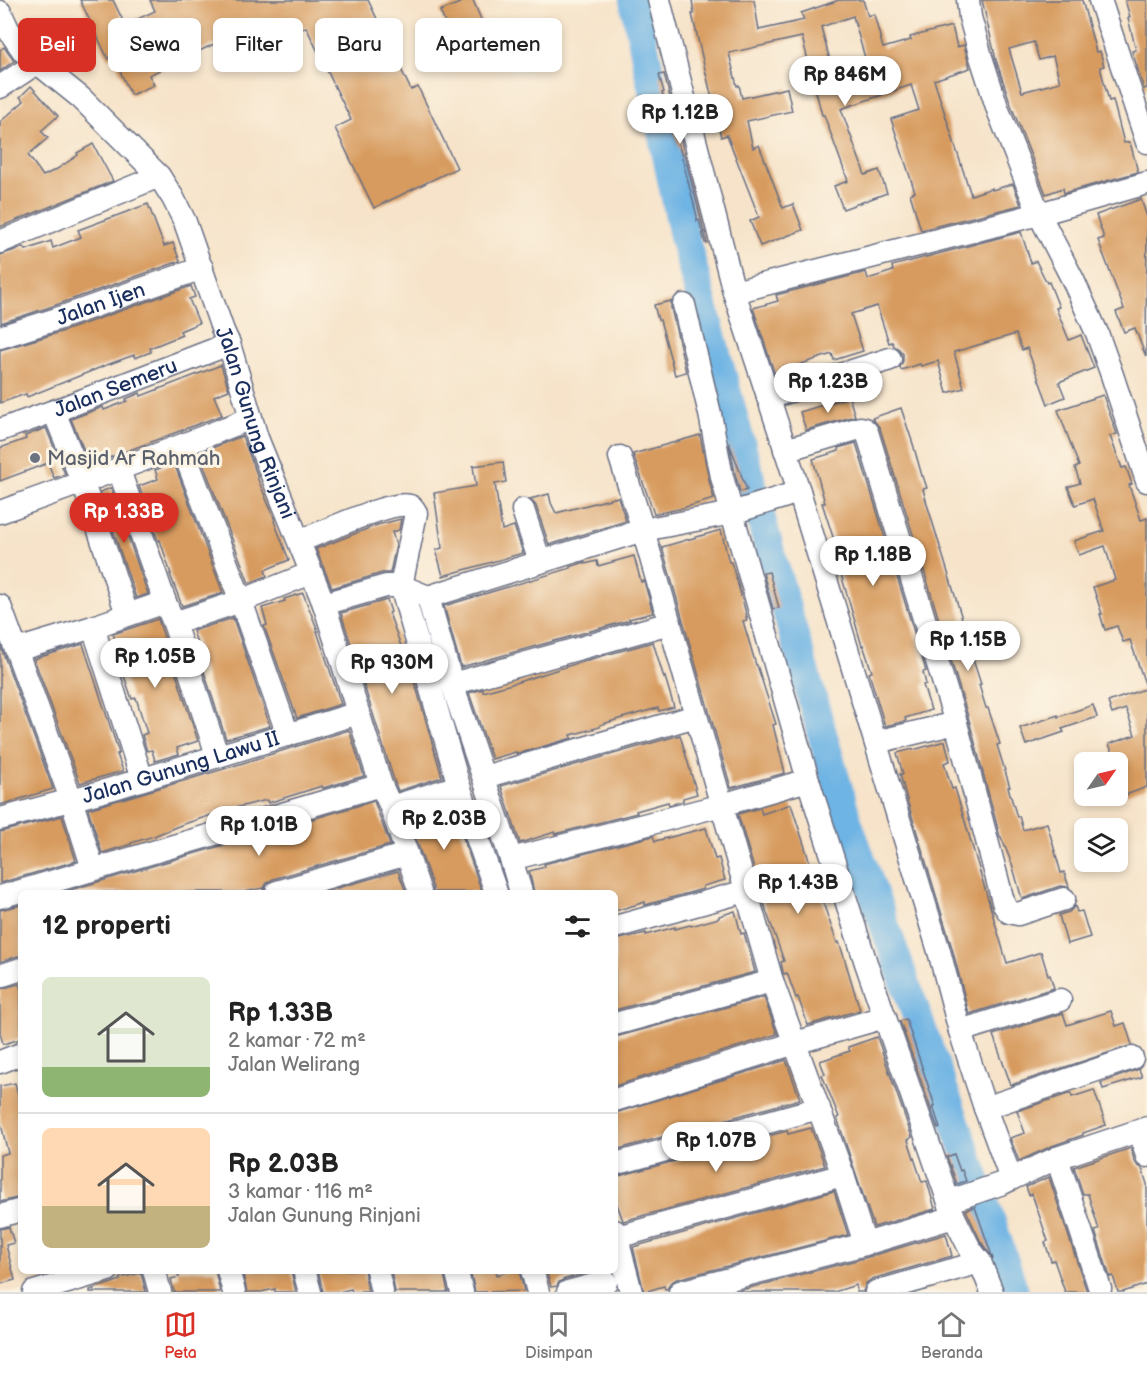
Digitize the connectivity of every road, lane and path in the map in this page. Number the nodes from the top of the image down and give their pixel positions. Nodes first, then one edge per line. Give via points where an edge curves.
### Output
1 (659, 0) edge
2 (968, 0) edge
3 (1100, 0) edge
4 (0, 12) edge
5 (18, 43) edge
6 (24, 72) edge
7 (49, 72) edge
8 (0, 87) edge
9 (1147, 142) edge
10 (159, 176) junction
11 (1147, 183) edge
12 (1039, 214) junction
13 (0, 242) edge
14 (202, 268) junction
15 (734, 292) junction
16 (684, 306) dead end
17 (0, 337) edge
18 (226, 338) junction
19 (890, 359) dead end
20 (768, 398) junction
21 (54, 412) junction
22 (0, 414) edge
23 (251, 418) junction
24 (0, 430) edge
25 (182, 447) junction
26 (785, 450) junction
27 (620, 458) dead end
28 (119, 470) junction
29 (1147, 482) edge
30 (83, 483) junction
31 (793, 494) junction
32 (524, 510) dead end
33 (741, 510) junction
34 (0, 512) edge
35 (643, 530) junction
36 (300, 541) junction
37 (540, 562) junction
38 (311, 573) junction
39 (401, 586) junction
40 (428, 597) junction
41 (241, 601) junction
42 (165, 602) junction
43 (324, 604) junction
44 (0, 606) edge
45 (128, 614) junction
46 (174, 623) junction
47 (670, 623) junction
48 (93, 627) junction
49 (17, 650) junction
50 (452, 684) junction
51 (358, 713) junction
52 (696, 716) junction
53 (956, 723) junction
54 (288, 735) junction
55 (876, 742) junction
56 (217, 755) junction
57 (484, 777) junction
58 (142, 779) junction
59 (808, 780) junction
60 (381, 785) junction
61 (459, 786) junction
62 (71, 799) junction
63 (722, 805) junction
64 (391, 807) junction
65 (0, 819) edge
66 (407, 854) junction
67 (511, 859) junction
68 (93, 869) junction
69 (23, 890) edge
70 (284, 890) edge
71 (419, 890) edge
72 (495, 890) edge
73 (520, 890) edge
74 (746, 891) junction
75 (18, 892) edge
76 (0, 897) edge
77 (1064, 898) dead end
78 (618, 926) edge
79 (18, 970) edge
80 (0, 976) edge
81 (772, 981) junction
82 (1059, 1000) dead end
83 (885, 1017) junction
84 (618, 1023) edge
85 (960, 1031) junction
86 (795, 1042) junction
87 (1132, 1058) dead end
88 (618, 1099) edge
89 (819, 1108) junction
90 (985, 1108) junction
91 (1143, 1130) edge
92 (1147, 1156) edge
93 (1057, 1158) junction
94 (618, 1163) edge
95 (843, 1175) junction
96 (1007, 1181) junction
97 (958, 1204) junction
98 (18, 1211) edge
99 (0, 1216) edge
100 (618, 1233) edge
101 (618, 1242) edge
102 (865, 1244) junction
103 (980, 1262) junction
104 (102, 1274) edge
105 (155, 1274) edge
106 (229, 1274) edge
107 (305, 1274) edge
108 (378, 1274) edge
109 (457, 1274) edge
110 (533, 1274) edge
111 (606, 1282) edge
112 (84, 1285) edge
113 (930, 1285) edge
114 (1100, 1289) dead end
115 (34, 1292) edge
116 (160, 1292) edge
117 (234, 1292) edge
118 (310, 1292) edge
119 (382, 1292) edge
120 (462, 1292) edge
121 (538, 1292) edge
122 (568, 1292) edge
123 (631, 1292) edge
124 (680, 1292) edge
125 (876, 1292) edge
126 (992, 1292) edge

1 - 15 street
2 - 12 street via 998,111
3 - 9 street
4 - 5 street, Jalan Gunung Rinjani
6 - 8 street
7 - 10 street, Jalan Gunung Rinjani via 81,98
10 - 13 street
10 - 14 street, Jalan Gunung Rinjani via 185,222
11 - 12 street
12 - 15 street
12 - 29 street via 1098,333
14 - 17 street, Jalan Ijen
14 - 18 street, Jalan Gunung Rinjani
15 - 20 street
16 - 33 street via 722,477
18 - 21 street, Jalan Semeru
18 - 22 street, Jalan Semeru
18 - 23 street, Jalan Gunung Rinjani
19 - 20 street
20 - 26 street
21 - 24 street, Jalan Semeru
21 - 30 street
23 - 25 street
23 - 36 street, Jalan Gunung Rinjani
25 - 28 street
25 - 41 street
26 - 31 street
26 - 53 street via 860,428 867,432
27 - 35 street
28 - 30 street
28 - 42 street
30 - 34 street
30 - 45 street
31 - 33 street
31 - 55 street
32 - 37 street
33 - 35 street
33 - 59 street
35 - 37 street
35 - 47 street
36 - 38 street, Jalan Gunung Rinjani
36 - 39 street via 364,515 400,505 414,508
37 - 40 street
38 - 41 street
38 - 43 street, Jalan Gunung Rinjani
39 - 40 street
39 - 43 street via 386,586
39 - 61 street
40 - 50 street
41 - 46 street
41 - 54 street
42 - 45 street
42 - 46 street
43 - 51 street, Jalan Gunung Rinjani
44 - 49 street
45 - 48 street
46 - 56 street
47 - 50 street
47 - 52 street
48 - 49 street
48 - 58 street
49 - 62 street
50 - 57 street
51 - 54 street, Jalan Gunung Lawu II
51 - 60 street, Jalan Gunung Rinjani
52 - 57 street
52 - 63 street
53 - 55 street
53 - 77 street via 1004,905 1009,912 1018,914
54 - 56 street, Jalan Gunung Lawu II
55 - 85 street
56 - 58 street, Jalan Gunung Lawu II
57 - 67 street
58 - 62 street, Jalan Gunung Lawu II
59 - 63 street
59 - 83 street
60 - 64 street, Jalan Gunung Rinjani
60 - 68 street
61 - 64 street
61 - 72 street
62 - 65 street, Jalan Gunung Lawu II
62 - 68 street
63 - 67 street
63 - 74 street
64 - 66 street, Jalan Gunung Rinjani
66 - 70 street
66 - 71 street, Jalan Gunung Rinjani
67 - 73 street
68 - 69 street
74 - 78 street
74 - 81 street
75 - 76 street
79 - 80 street
81 - 84 street
81 - 86 street
82 - 85 street
83 - 86 street
83 - 97 street
85 - 90 street
86 - 88 street
86 - 89 street
87 - 90 street
89 - 94 street
89 - 95 street
90 - 96 street
91 - 92 street
91 - 93 street
93 - 96 street
93 - 114 street
95 - 100 street
95 - 102 street
96 - 97 street
97 - 102 street
97 - 103 street via 970,1249
98 - 99 street
101 - 123 street
102 - 124 street
103 - 113 street
103 - 126 street
104 - 112 street
105 - 116 street
106 - 117 street
107 - 118 street
108 - 119 street
109 - 120 street
110 - 121 street
111 - 122 street
112 - 115 street
113 - 125 street

